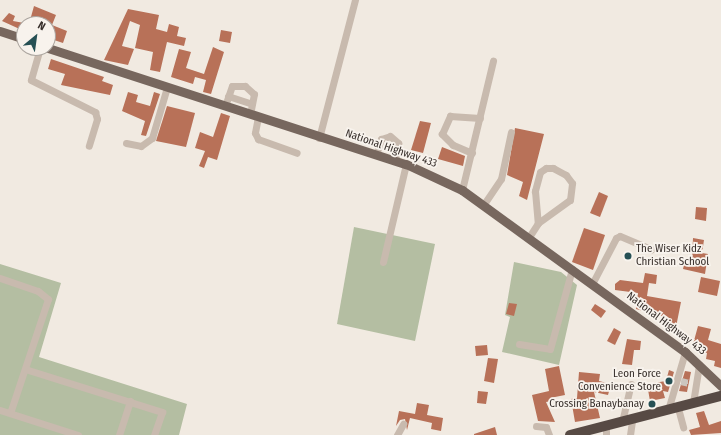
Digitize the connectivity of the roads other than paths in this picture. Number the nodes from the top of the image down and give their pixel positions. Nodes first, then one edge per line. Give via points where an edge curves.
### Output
1 (355, 0) edge
2 (0, 32) edge
3 (16, 37) edge
4 (56, 51) edge
5 (38, 56) edge
6 (493, 61) dead end
7 (167, 87) junction
8 (228, 96) junction
9 (252, 104) junction
10 (225, 106) junction
11 (254, 116) junction
12 (480, 118) junction
13 (511, 132) dead end
14 (319, 138) junction
15 (126, 143) dead end
16 (89, 146) dead end
17 (472, 152) junction
18 (297, 153) dead end
19 (376, 155) junction
20 (395, 161) junction
21 (406, 164) junction
22 (462, 190) junction
23 (484, 204) junction
24 (538, 223) junction
25 (529, 237) junction
26 (651, 249) dead end
27 (383, 262) dead end
28 (572, 269) junction
29 (0, 278) edge
30 (592, 284) junction
31 (519, 344) dead end
32 (685, 352) junction
33 (699, 364) junction
34 (25, 369) junction
35 (631, 384) dead end
36 (721, 386) edge
37 (721, 396) edge
38 (130, 401) junction
39 (693, 403) junction
40 (673, 409) junction
41 (0, 410) edge
42 (10, 413) junction
43 (632, 420) junction
44 (622, 422) junction
45 (402, 424) dead end
46 (536, 426) dead end
47 (683, 427) dead end
48 (606, 431) edge
49 (78, 435) edge
50 (119, 435) edge
51 (154, 435) edge
52 (397, 435) edge
53 (549, 435) edge
54 (573, 435) edge
55 (630, 435) edge

1 - 14 street
2 - 3 main road
4 - 7 main road, National Highway 433
5 - 16 street via 31,80 95,112 97,119
6 - 12 street
7 - 10 main road, National Highway 433
7 - 15 street via 152,138 141,146
8 - 9 street
8 - 9 street via 232,86 245,86 254,94
8 - 10 street
9 - 11 street
10 - 11 main road, National Highway 433
11 - 14 main road, National Highway 433
11 - 18 street via 255,134 258,139
12 - 17 street
12 - 17 street via 450,116 442,134 452,145
13 - 23 street via 501,179
14 - 19 main road, National Highway 433
17 - 22 street
19 - 20 main road, National Highway 433
19 - 20 street via 382,139 390,136 398,142
20 - 21 main road, National Highway 433
21 - 22 main road, National Highway 433
21 - 27 street
22 - 23 main road, National Highway 433
23 - 25 main road, National Highway 433
24 - 24 street via 570,200 572,183 566,175 553,168 546,168 540,172 536,191
24 - 25 street
25 - 28 main road, National Highway 433
26 - 30 street via 620,236 616,238
28 - 30 main road, National Highway 433
28 - 31 street via 550,348
29 - 34 street via 38,291 48,300
30 - 32 main road, National Highway 433
32 - 33 main road, National Highway 433
32 - 40 street
33 - 36 main road, National Highway 433
33 - 39 street via 692,384
34 - 38 street
34 - 42 street
35 - 44 street
37 - 39 highway
38 - 50 street
38 - 51 street via 162,412
39 - 40 highway
40 - 43 highway
40 - 47 street
41 - 42 street
42 - 49 street
43 - 44 highway
43 - 55 street
44 - 48 highway
45 - 52 street
46 - 53 street via 546,427
48 - 54 highway

